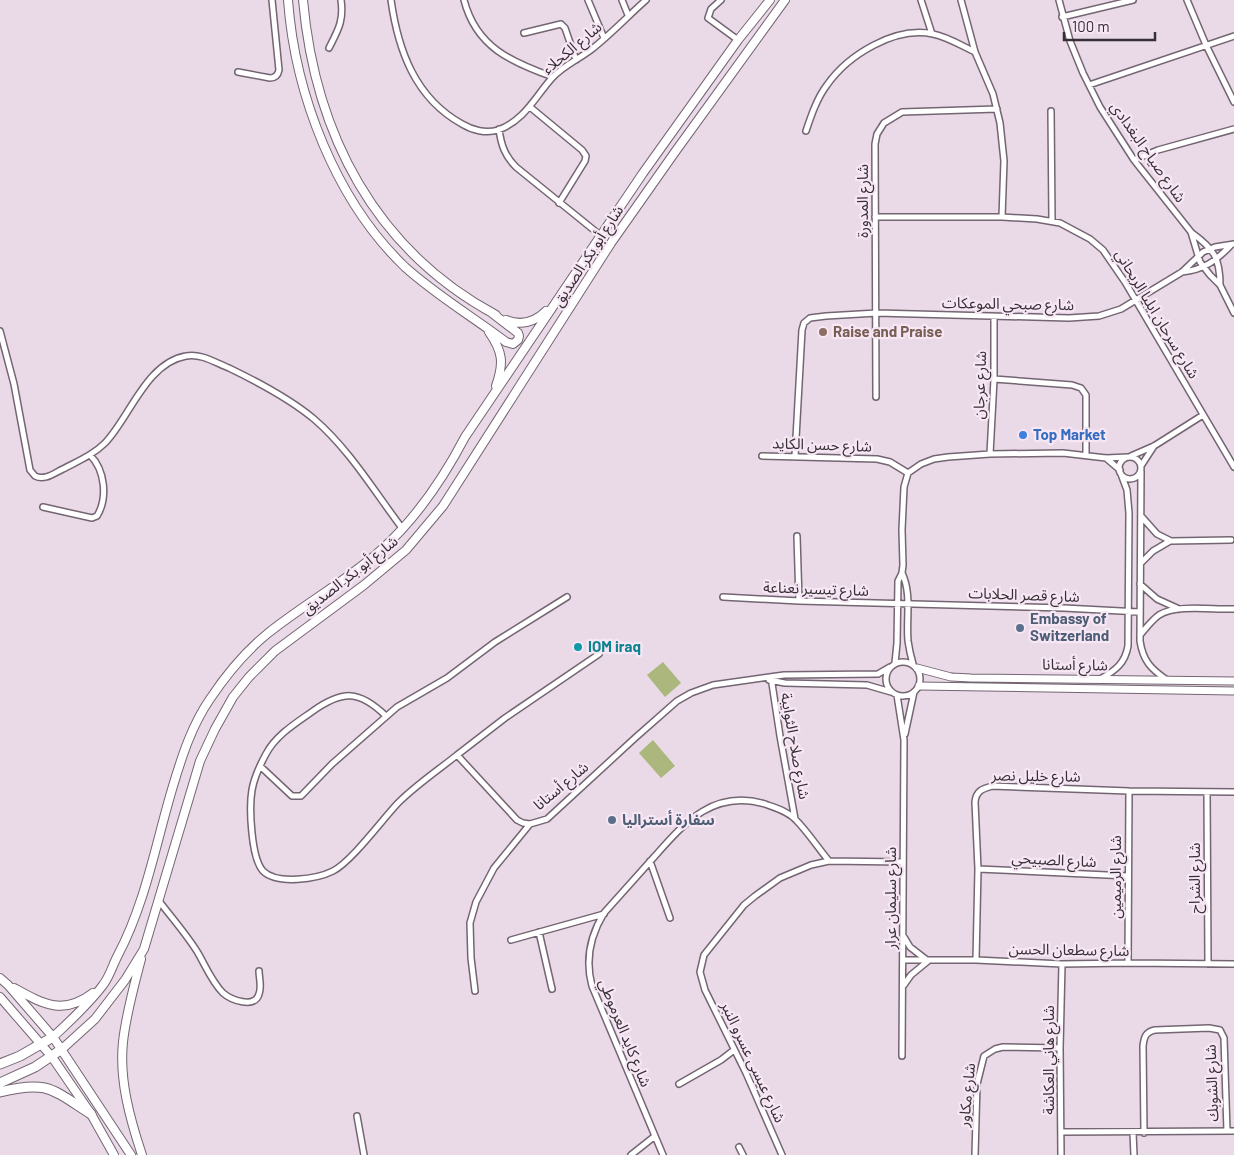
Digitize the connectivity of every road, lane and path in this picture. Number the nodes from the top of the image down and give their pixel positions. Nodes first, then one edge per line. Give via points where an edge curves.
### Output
1 (272, 0) edge
2 (288, 0) edge
3 (303, 0) edge
4 (341, 0) edge
5 (391, 0) edge
6 (464, 0) edge
7 (588, 0) edge
8 (622, 0) edge
9 (646, 0) edge
10 (721, 0) edge
11 (770, 0) edge
12 (785, 0) edge
13 (922, 0) edge
14 (961, 0) edge
15 (1059, 0) edge
16 (1133, 0) edge
17 (1187, 0) edge
18 (628, 15) junction
19 (1062, 17) junction
20 (524, 33) dead end
21 (932, 34) junction
22 (1234, 36) edge
23 (604, 38) junction
24 (738, 40) junction
25 (1206, 45) junction
26 (328, 48) dead end
27 (975, 52) junction
28 (576, 60) junction
29 (238, 72) dead end
30 (553, 77) junction
31 (1089, 85) junction
32 (1234, 102) edge
33 (530, 107) junction
34 (997, 109) junction
35 (1051, 111) dead end
36 (1234, 129) edge
37 (499, 130) junction
38 (806, 131) dead end
39 (1134, 160) junction
40 (559, 203) junction
41 (874, 217) junction
42 (1002, 217) junction
43 (1052, 221) junction
44 (1191, 232) junction
45 (600, 235) junction
46 (1233, 244) edge
47 (1211, 248) junction
48 (1198, 256) junction
49 (1216, 260) junction
50 (1203, 267) junction
51 (1182, 272) junction
52 (1220, 285) junction
53 (1136, 300) junction
54 (555, 303) junction
55 (492, 313) junction
56 (877, 313) junction
57 (1234, 313) edge
58 (994, 317) junction
59 (484, 326) junction
60 (0, 331) edge
61 (994, 379) junction
62 (493, 395) junction
63 (876, 397) dead end
64 (1203, 415) junction
65 (1154, 446) junction
66 (990, 454) junction
67 (90, 455) junction
68 (762, 456) dead end
69 (795, 456) junction
70 (1086, 456) junction
71 (1129, 457) junction
72 (1106, 458) junction
73 (1234, 467) edge
74 (1141, 469) junction
75 (1120, 472) junction
76 (908, 474) junction
77 (43, 507) dead end
78 (1141, 515) junction
79 (402, 528) junction
80 (797, 536) dead end
81 (1231, 540) dead end
82 (1171, 541) junction
83 (1141, 563) junction
84 (902, 573) junction
85 (1140, 584) junction
86 (567, 597) dead end
87 (723, 597) dead end
88 (798, 601) junction
89 (897, 604) junction
90 (909, 604) junction
91 (1179, 609) junction
92 (1234, 609) edge
93 (1129, 611) junction
94 (1140, 612) junction
95 (1139, 635) junction
96 (599, 654) dead end
97 (895, 663) junction
98 (915, 666) junction
99 (890, 667) junction
100 (772, 678) junction
101 (1102, 678) junction
102 (1167, 680) junction
103 (1234, 681) edge
104 (916, 689) junction
105 (1234, 691) edge
106 (891, 692) junction
107 (898, 695) junction
108 (386, 716) junction
109 (904, 740) junction
110 (457, 755) junction
111 (260, 766) junction
112 (1129, 791) junction
113 (1208, 792) junction
114 (1234, 792) edge
115 (795, 819) junction
116 (530, 824) junction
117 (650, 861) junction
118 (829, 862) junction
119 (904, 862) junction
120 (978, 869) junction
121 (1128, 876) junction
122 (158, 901) junction
123 (604, 913) junction
124 (670, 918) dead end
125 (539, 932) junction
126 (903, 937) junction
127 (511, 940) dead end
128 (144, 949) junction
129 (904, 960) junction
130 (976, 960) junction
131 (928, 961) junction
132 (1128, 963) junction
133 (1062, 964) junction
134 (1208, 964) junction
135 (1234, 964) edge
136 (259, 971) dead end
137 (0, 978) edge
138 (104, 984) junction
139 (8, 985) junction
140 (903, 985) junction
141 (552, 989) dead end
142 (476, 991) dead end
143 (0, 997) edge
144 (53, 1037) junction
145 (42, 1044) junction
146 (1060, 1048) junction
147 (62, 1049) junction
148 (734, 1050) junction
149 (52, 1056) junction
150 (902, 1056) dead end
151 (0, 1064) edge
152 (0, 1083) edge
153 (679, 1084) dead end
154 (0, 1092) edge
155 (90, 1114) junction
156 (356, 1116) dead end
157 (1227, 1131) junction
158 (1234, 1131) edge
159 (1061, 1132) junction
160 (1133, 1133) junction
161 (1144, 1133) junction
162 (655, 1136) junction
163 (739, 1147) dead end
164 (114, 1155) edge
165 (132, 1155) edge
166 (142, 1155) edge
167 (364, 1155) edge
168 (631, 1155) edge
169 (663, 1155) edge
170 (743, 1155) edge
171 (782, 1155) edge
172 (975, 1155) edge
173 (1061, 1155) edge
174 (1134, 1155) edge

1 - 29 street via 278,74 270,78
2 - 59 main road via 296,60 310,107 331,161 355,206 380,240 406,267
3 - 55 main road via 306,34 321,100 344,158 365,195 414,255 439,278
4 - 26 street via 343,14
5 - 37 street via 402,52 424,92 443,111 468,127 482,131
6 - 30 street via 472,20 491,48
7 - 23 street
8 - 18 street
9 - 18 street, شارع الكحلاء
10 - 24 street via 711,9 708,18
11 - 24 main road, شارع أبو بكر الصديق
12 - 122 main road, شارع أبو بكر الصديق via 611,243 443,506 415,541 393,561 275,651 248,677 226,708 200,761
13 - 21 street
14 - 27 street
15 - 19 street, شارع صياح البغدادي
16 - 19 street
17 - 25 street
18 - 23 street, شارع الكحلاء
19 - 31 street, شارع صياح البغدادي
20 - 28 street via 561,24
21 - 27 street
21 - 38 street via 914,32 885,39 854,58 825,87
22 - 25 street
23 - 28 street, شارع الكحلاء
24 - 45 main road, شارع أبو بكر الصديق
25 - 31 street
25 - 32 street
27 - 34 street
28 - 30 street, شارع الكحلاء
30 - 33 street, شارع الكحلاء
31 - 39 street, شارع صياح البغدادي
33 - 37 street, شارع الكحلاء
33 - 40 street via 586,156
34 - 41 street, شارع المدورة via 902,112 884,122 875,144
34 - 42 street via 1004,161
35 - 43 street
36 - 39 street
37 - 40 street via 509,160
39 - 44 street, شارع صياح البغدادي
40 - 45 street
41 - 42 street, شارع سرحان ايليا الريحاني
41 - 56 street, شارع المدورة
42 - 43 street, شارع سرحان ايليا الريحاني
43 - 53 street, شارع سرحان ايليا الريحاني via 1097,244
44 - 47 street, شارع صياح البغدادي
44 - 48 street, شارع صياح البغدادي
45 - 54 main road, شارع أبو بكر الصديق
46 - 47 street
46 - 49 street
47 - 48 street
47 - 49 street, شارع صياح البغدادي
48 - 50 street, شارع صياح البغدادي
48 - 51 street
49 - 50 street
49 - 52 street, شارع صياح البغدادي
50 - 51 street
50 - 52 street, شارع صياح البغدادي
51 - 53 street, شارع صبحي الموعكات
52 - 57 street
53 - 58 street, شارع صبحي الموعكات via 1113,312 1090,317
53 - 64 street, شارع سرحان ايليا الريحاني
54 - 55 main road via 540,316 525,322 508,322
54 - 62 main road, شارع أبو بكر الصديق
55 - 59 main road via 516,330 518,340 509,344
56 - 58 street, شارع صبحي الموعكات
56 - 63 street, شارع المدورة
56 - 69 street, شارع صبحي الموعكات via 813,317 803,326
58 - 61 street, شارع عرجان
59 - 62 main road via 497,342 501,354 501,369
60 - 67 street via 32,474 46,477
61 - 66 street, شارع عرجان
61 - 70 street via 1081,388 1086,395
62 - 79 main road, شارع أبو بكر الصديق via 432,494
64 - 65 street
64 - 73 street, شارع سرحان ايليا الريحاني
65 - 71 street
65 - 74 street
66 - 70 street
66 - 76 street via 934,459
67 - 77 street via 100,471 103,486 97,516 92,518
67 - 79 street via 109,438 159,370 182,357 200,356 262,385 314,420 359,470
68 - 69 street, شارع حسن الكايد
69 - 76 street, شارع حسن الكايد via 877,459 890,462
70 - 72 street
71 - 72 street
71 - 74 street via 1139,460
71 - 75 street via 1122,460
72 - 75 street
74 - 75 street via 1137,477 1130,479
74 - 78 street
75 - 93 street via 1127,490 1129,513
76 - 84 street via 903,500
78 - 82 street via 1157,534
78 - 83 street
79 - 138 main road, شارع أبو بكر الصديق via 355,571 266,635 238,662 209,701 182,757 132,927
80 - 88 street
81 - 82 street
82 - 83 street via 1153,551
83 - 85 street
84 - 89 street via 898,581
84 - 90 street
85 - 91 street via 1162,602
85 - 94 street
86 - 108 street
87 - 88 street, شارع تيسير نعناعة
88 - 89 street, شارع تيسير نعناعة
89 - 90 street, شارع تيسير نعناعة
89 - 97 street
90 - 93 street, شارع قصر الحلابات
90 - 98 street via 908,641
91 - 92 street
91 - 95 street via 1160,615
93 - 94 street, شارع قصر الحلابات
93 - 101 street via 1126,654 1118,668
94 - 95 street
95 - 102 street via 1147,663
96 - 110 street
97 - 98 street via 907,662
97 - 99 street
98 - 101 street, شارع أستانا via 971,678
98 - 104 street via 920,674
99 - 100 street, شارع أستانا via 878,674 784,674
99 - 106 street via 885,680
100 - 106 street, شارع أستانا via 785,683 867,685
100 - 115 street, شارع صلاح الثوايبة
100 - 116 street, شارع أستانا via 713,685 684,696 547,819
101 - 102 street, شارع أستانا
102 - 103 street, شارع أستانا
104 - 105 street, شارع أستانا
104 - 107 street via 909,695
104 - 109 street, شارع سليمان عرار
106 - 107 street
107 - 109 street, شارع سليمان عرار
108 - 111 street via 359,696 332,699 283,734 266,753
108 - 111 street via 298,797 289,794
109 - 119 street, شارع سليمان عرار
110 - 111 street via 400,802 341,865 322,876 310,878 277,878 266,873 259,864 252,829 251,801
110 - 116 street via 517,820
112 - 113 street, شارع خليل نصر
112 - 120 street, شارع خليل نصر via 992,786 982,789 975,802
112 - 121 street, شارع الرميمين
113 - 114 street, شارع خليل نصر
113 - 134 street, شارع الشراح
115 - 117 street, شارع كايد العرموطي via 761,803 740,800 722,803 692,817
115 - 118 street, شارع كايد العرموطي
116 - 142 street, شارع أستانا via 494,868 476,902 470,923
117 - 123 street, شارع كايد العرموطي
117 - 124 street
118 - 119 street
118 - 148 street, شارع عيسى عسرو النبر via 780,878 754,896 704,954 701,980
119 - 126 street, شارع سليمان عرار
120 - 121 street, شارع الصبيحي
120 - 130 street, شارع خليل نصر
121 - 132 street, شارع الرميمين
122 - 128 main road, شارع أبو بكر الصديق
122 - 136 street via 198,952 216,985 228,997 244,1002 257,998
123 - 125 street
123 - 162 street, شارع كايد العرموطي via 592,940 589,976
125 - 127 street
125 - 141 street
126 - 129 street, شارع سليمان عرار
126 - 131 street
128 - 147 main road, شارع أبو بكر الصديق via 95,1019
128 - 166 main road via 130,1002 122,1056 130,1115
129 - 131 street, شارع سطعان الحسن
129 - 140 street, شارع سليمان عرار
130 - 131 street, شارع سطعان الحسن
130 - 133 street, شارع سطعان الحسن
131 - 140 street
132 - 133 street, شارع سطعان الحسن
132 - 134 street, شارع سطعان الحسن
133 - 146 street, شارع هاني العكاشة
134 - 135 street, شارع سطعان الحسن
137 - 139 main road
138 - 139 main road via 86,998 72,1005 60,1006 34,999
138 - 144 main road, شارع أبو بكر الصديق
139 - 144 main road
140 - 150 street, شارع سليمان عرار
143 - 145 main road
144 - 145 highway, شارع أبو بكر الصديق
144 - 147 main road
145 - 149 main road
145 - 151 highway, شارع أبو بكر الصديق
146 - 159 street, شارع هاني العكاشة
146 - 172 street, شارع مكاور via 1003,1047 984,1056 977,1084
147 - 149 highway, شارع أبو بكر الصديق
147 - 165 main road
148 - 153 street
148 - 171 street, شارع عيسى عسرو النبر
149 - 152 highway, شارع أبو بكر الصديق
149 - 155 main road
154 - 155 highway via 26,1086 46,1088
155 - 164 main road
156 - 167 street
157 - 158 street
157 - 161 street
157 - 161 street, شارع الشوبك via 1224,1038 1220,1030 1209,1028 1155,1030 1145,1036
159 - 160 street
159 - 173 street, شارع هاني العكاشة
160 - 161 street
160 - 174 street
162 - 168 street
162 - 169 street, شارع كايد العرموطي
163 - 170 street

